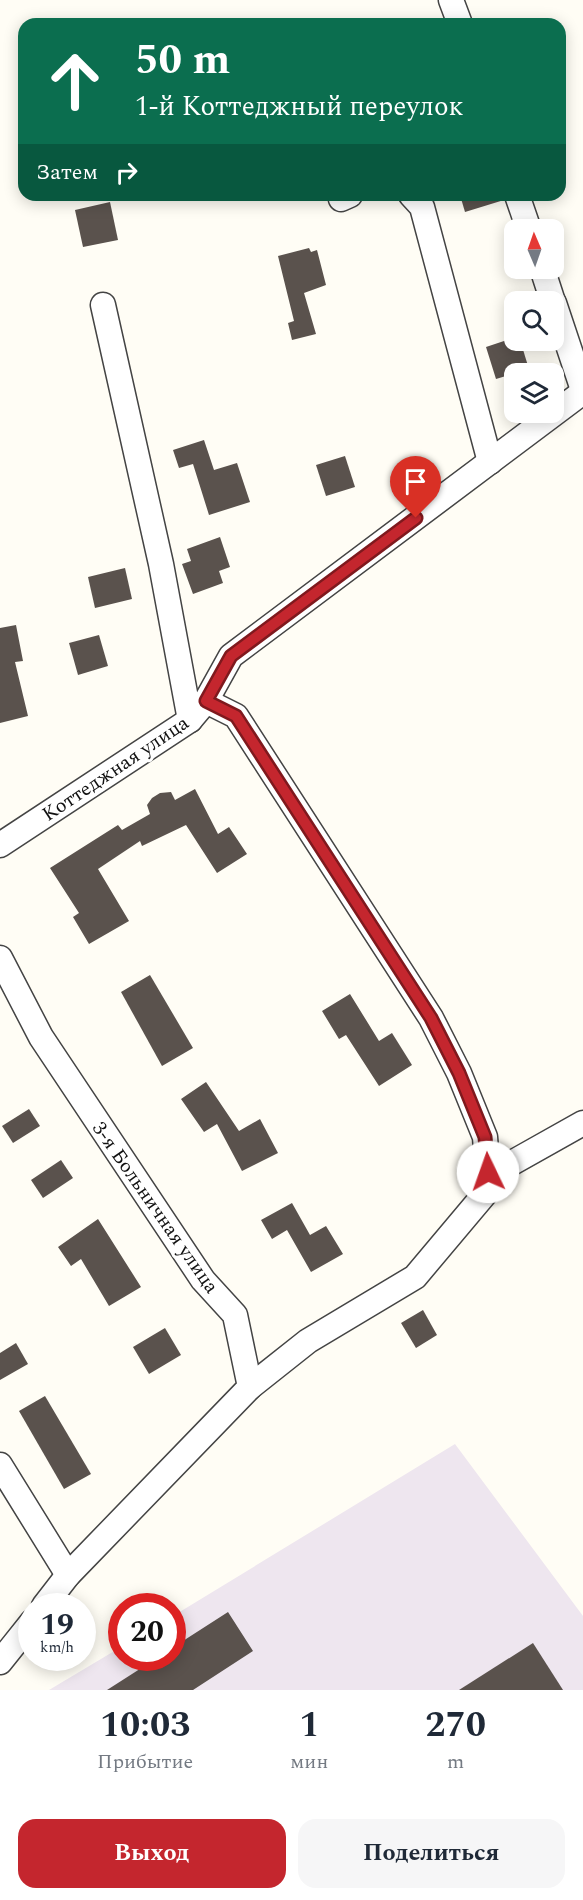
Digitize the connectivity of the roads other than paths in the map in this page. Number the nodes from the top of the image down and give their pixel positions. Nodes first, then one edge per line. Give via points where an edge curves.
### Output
1 (452, 0) edge
2 (458, 18) edge
3 (416, 201) edge
4 (519, 201) edge
5 (525, 219) edge
6 (103, 305) dead end
7 (564, 335) edge
8 (583, 391) edge
9 (490, 462) junction
10 (206, 701) junction
11 (190, 720) junction
12 (0, 845) edge
13 (0, 958) edge
14 (583, 1123) edge
15 (489, 1189) junction
16 (250, 1387) junction
17 (0, 1466) edge
18 (68, 1575) junction
19 (54, 1593) edge
20 (18, 1640) edge
21 (0, 1662) edge

1 - 2 street
3 - 9 street via 422,207
4 - 5 street
6 - 11 street via 161,564
7 - 8 street, Коттеджная улица
8 - 9 street, Коттеджная улица
9 - 10 street, Коттеджная улица via 231,656
10 - 11 street, Коттеджная улица
10 - 15 street via 236,716 431,1018 485,1137
11 - 12 street, Коттеджная улица
13 - 16 street, 3-я Больничная улица via 41,1036 203,1280 235,1315
14 - 15 street via 510,1164
15 - 16 street via 415,1277 308,1341
16 - 18 street
17 - 18 street
18 - 19 street
20 - 21 street

